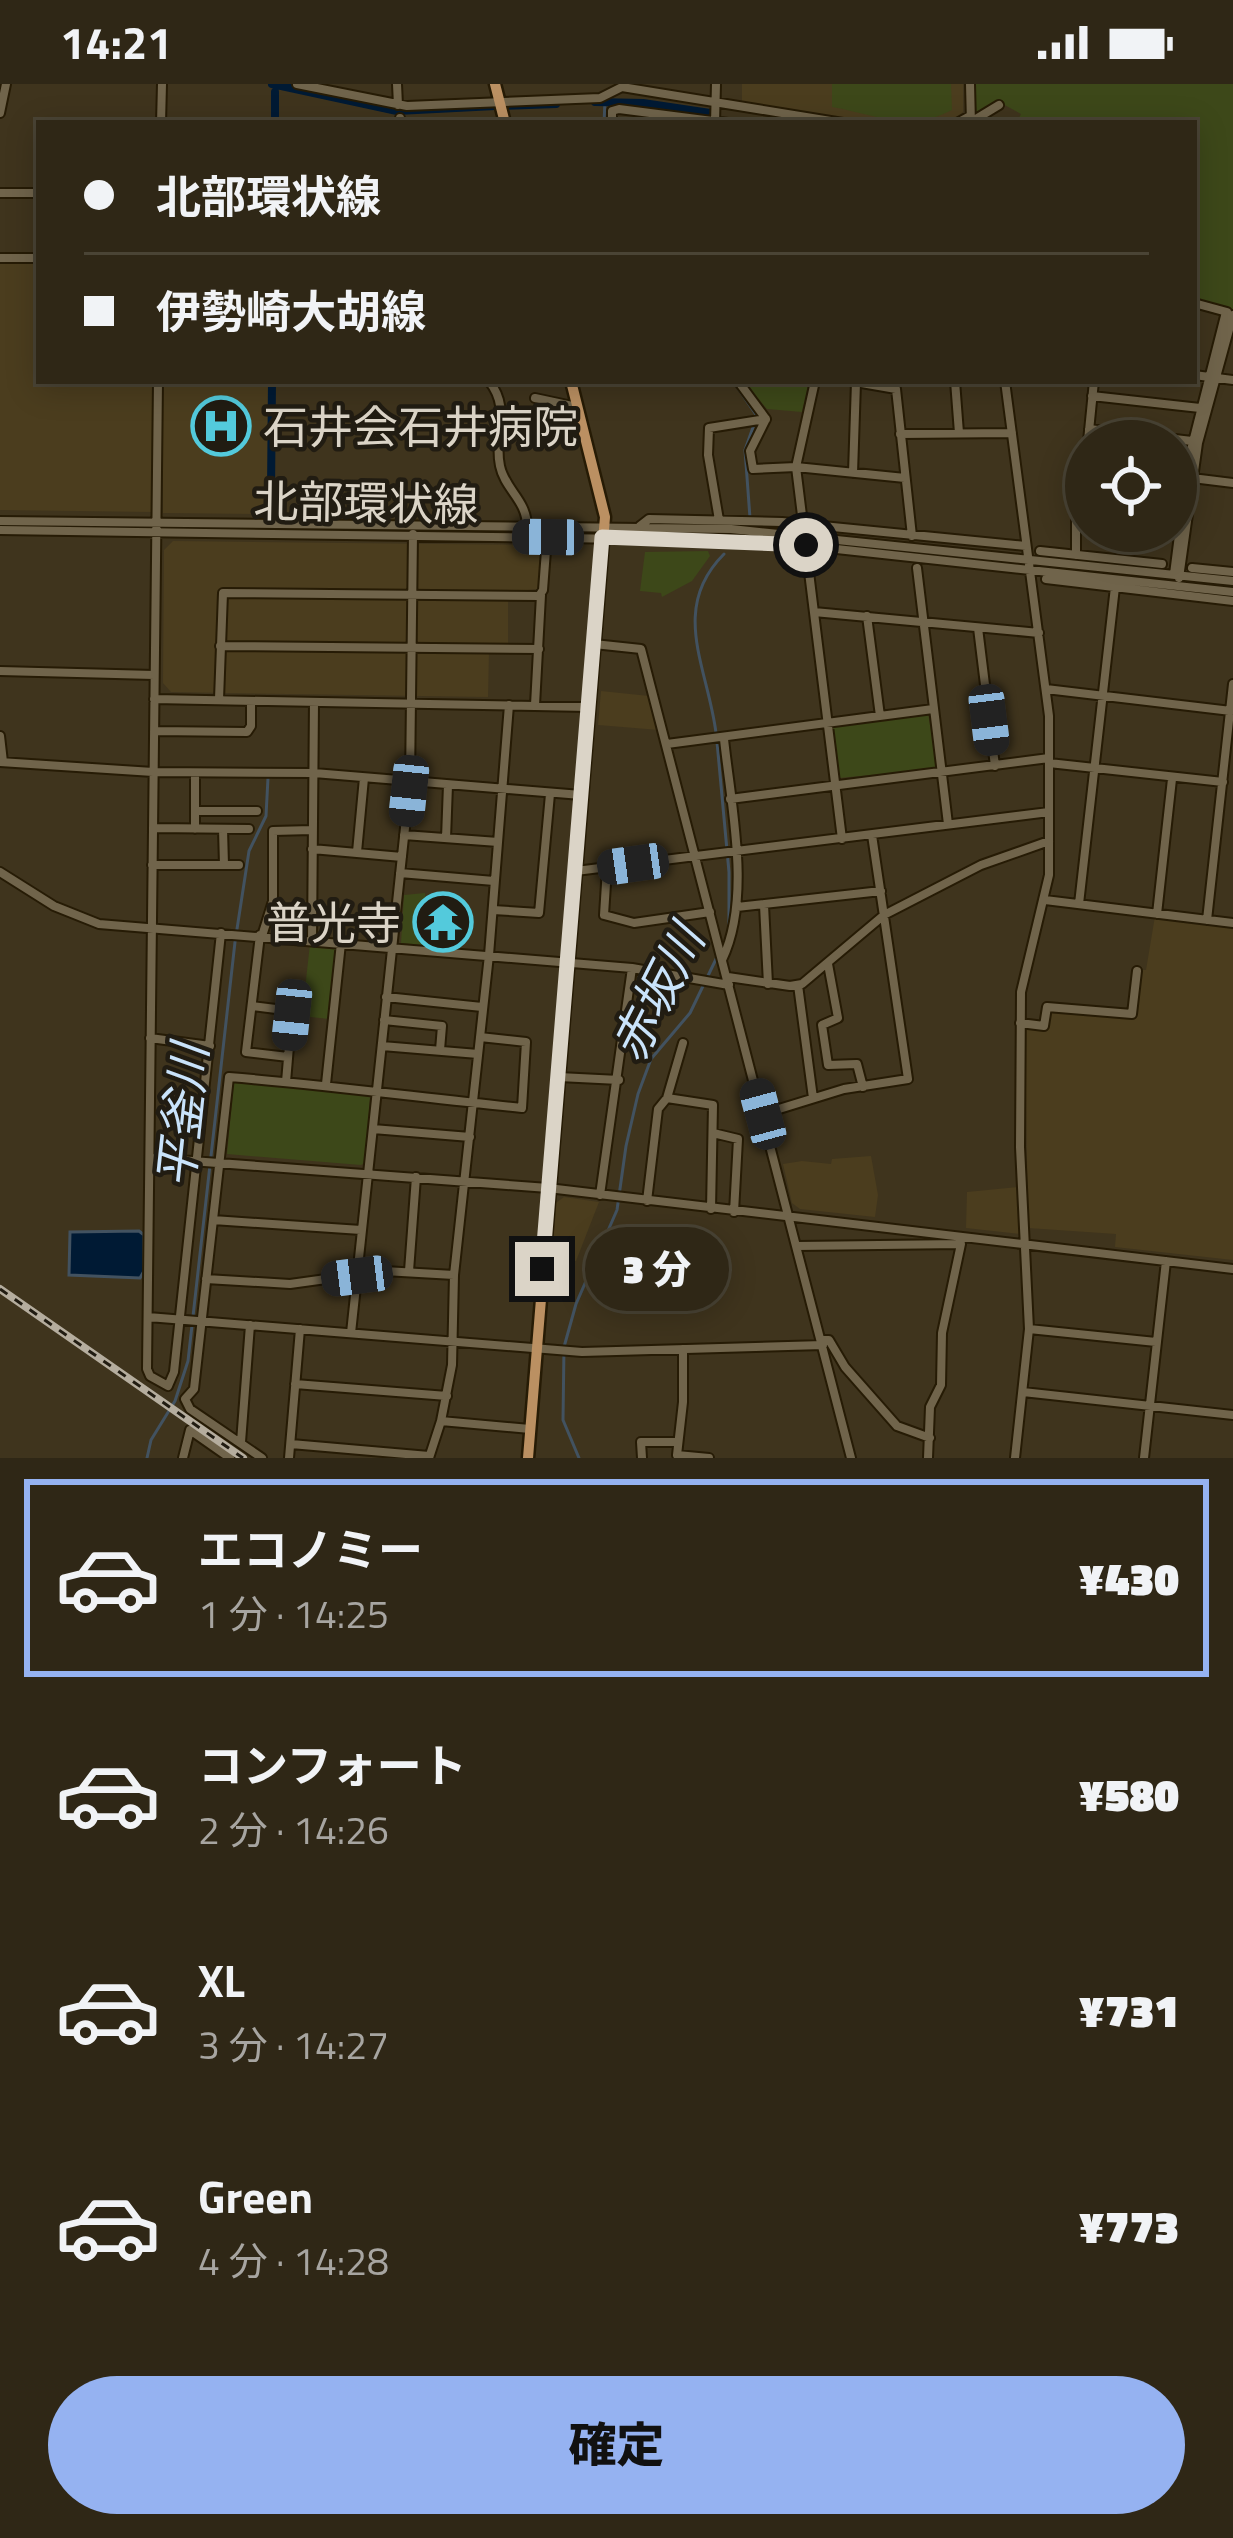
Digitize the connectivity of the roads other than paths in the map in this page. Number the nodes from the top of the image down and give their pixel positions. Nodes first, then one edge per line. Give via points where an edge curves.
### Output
1 (6, 84) edge
2 (297, 84) edge
3 (397, 84) edge
4 (495, 84) edge
5 (716, 84) edge
6 (970, 84) edge
7 (162, 85) edge
8 (612, 87) edge
9 (500, 101) junction
10 (716, 101) junction
11 (398, 105) junction
12 (999, 105) dead end
13 (0, 113) edge
14 (161, 120) edge
15 (504, 120) edge
16 (612, 120) edge
17 (700, 120) edge
18 (715, 120) edge
19 (826, 120) edge
20 (971, 120) edge
21 (0, 193) edge
22 (36, 193) edge
23 (0, 258) edge
24 (36, 258) edge
25 (1197, 304) edge
26 (1231, 313) edge
27 (1197, 375) edge
28 (1212, 377) junction
29 (1233, 380) edge
30 (158, 384) edge
31 (490, 384) edge
32 (572, 384) edge
33 (740, 384) edge
34 (814, 384) edge
35 (853, 384) edge
36 (867, 384) edge
37 (956, 384) edge
38 (1005, 384) edge
39 (1094, 384) edge
40 (1092, 396) junction
41 (535, 398) dead end
42 (578, 407) junction
43 (1201, 408) junction
44 (766, 418) junction
45 (1090, 420) edge
46 (1197, 423) edge
47 (1197, 431) edge
48 (899, 434) junction
49 (959, 434) junction
50 (1012, 434) junction
51 (796, 467) junction
52 (853, 473) junction
53 (905, 478) junction
54 (1197, 479) edge
55 (1233, 483) edge
56 (718, 520) junction
57 (0, 521) edge
58 (527, 527) junction
59 (639, 527) junction
60 (156, 528) junction
61 (0, 530) edge
62 (603, 532) junction
63 (413, 534) junction
64 (804, 535) junction
65 (912, 536) junction
66 (548, 537) junction
67 (1027, 546) junction
68 (1040, 551) dead end
69 (1179, 552) edge
70 (1072, 554) junction
71 (1029, 558) junction
72 (1050, 560) junction
73 (1134, 561) junction
74 (1162, 564) dead end
75 (917, 568) dead end
76 (1192, 568) dead end
77 (1030, 569) junction
78 (1148, 571) junction
79 (1230, 572) edge
80 (1094, 577) junction
81 (1177, 578) junction
82 (1046, 579) dead end
83 (1210, 579) junction
84 (1233, 581) edge
85 (1150, 583) junction
86 (1110, 587) junction
87 (1134, 590) junction
88 (412, 595) junction
89 (1232, 595) edge
90 (541, 596) junction
91 (814, 612) junction
92 (867, 616) junction
93 (922, 621) junction
94 (978, 628) junction
95 (1039, 633) junction
96 (595, 644) junction
97 (220, 646) junction
98 (412, 648) junction
99 (539, 649) junction
100 (0, 671) edge
101 (154, 675) junction
102 (1046, 689) junction
103 (1233, 689) edge
104 (1102, 696) junction
105 (154, 699) junction
106 (219, 699) junction
107 (251, 701) junction
108 (314, 702) junction
109 (411, 703) junction
110 (508, 705) junction
111 (535, 705) junction
112 (588, 707) junction
113 (933, 709) junction
114 (1231, 711) edge
115 (880, 716) junction
116 (827, 722) junction
117 (154, 731) junction
118 (0, 736) edge
119 (724, 739) junction
120 (667, 744) junction
121 (1049, 761) junction
122 (2, 762) edge
123 (995, 766) junction
124 (1094, 770) junction
125 (153, 772) junction
126 (195, 772) junction
127 (941, 772) junction
128 (314, 773) junction
129 (364, 778) junction
130 (1172, 778) junction
131 (410, 782) junction
132 (1223, 782) junction
133 (448, 785) junction
134 (835, 786) junction
135 (502, 790) junction
136 (550, 794) junction
137 (581, 795) junction
138 (730, 799) junction
139 (195, 811) junction
140 (257, 811) dead end
141 (1048, 812) junction
142 (948, 824) junction
143 (153, 828) junction
144 (195, 829) junction
145 (223, 829) junction
146 (249, 829) dead end
147 (312, 830) junction
148 (404, 835) junction
149 (872, 835) junction
150 (446, 838) junction
151 (842, 839) junction
152 (1049, 841) junction
153 (498, 842) junction
154 (312, 849) junction
155 (733, 851) junction
156 (357, 852) junction
157 (696, 855) junction
158 (402, 857) junction
159 (152, 865) junction
160 (224, 865) junction
161 (239, 865) dead end
162 (608, 868) junction
163 (576, 871) junction
164 (0, 872) edge
165 (400, 873) junction
166 (494, 881) junction
167 (880, 890) junction
168 (1045, 900) junction
169 (1079, 904) junction
170 (764, 905) junction
171 (737, 907) junction
172 (493, 910) junction
173 (710, 912) junction
174 (1157, 914) junction
175 (884, 915) junction
176 (1207, 920) junction
177 (1233, 923) edge
178 (152, 930) junction
179 (225, 933) junction
180 (261, 936) junction
181 (312, 941) junction
182 (341, 943) junction
183 (392, 947) junction
184 (489, 955) junction
185 (722, 960) junction
186 (568, 963) junction
187 (828, 964) junction
188 (632, 968) junction
189 (1137, 971) dead end
190 (728, 981) junction
191 (768, 984) junction
192 (798, 985) junction
193 (386, 997) junction
194 (252, 1006) junction
195 (482, 1007) junction
196 (384, 1020) junction
197 (1020, 1023) junction
198 (480, 1037) junction
199 (150, 1038) junction
200 (683, 1043) dead end
201 (210, 1046) junction
202 (382, 1046) junction
203 (440, 1051) junction
204 (478, 1054) junction
205 (288, 1057) junction
206 (559, 1077) junction
207 (619, 1080) junction
208 (286, 1082) junction
209 (326, 1084) junction
210 (863, 1087) junction
211 (377, 1094) junction
212 (667, 1098) junction
213 (813, 1098) junction
214 (474, 1103) junction
215 (763, 1114) junction
216 (373, 1129) junction
217 (713, 1133) junction
218 (470, 1137) junction
219 (152, 1158) junction
220 (200, 1162) junction
221 (218, 1164) junction
222 (368, 1173) junction
223 (416, 1177) junction
224 (465, 1182) junction
225 (548, 1188) junction
226 (600, 1195) junction
227 (647, 1201) junction
228 (711, 1209) junction
229 (734, 1212) junction
230 (790, 1219) junction
231 (213, 1220) junction
232 (361, 1230) junction
233 (1026, 1244) junction
234 (797, 1246) junction
235 (1166, 1261) junction
236 (1233, 1269) edge
237 (409, 1272) junction
238 (454, 1275) junction
239 (357, 1276) junction
240 (206, 1279) junction
241 (148, 1317) junction
242 (181, 1320) junction
243 (200, 1322) junction
244 (250, 1325) junction
245 (300, 1329) junction
246 (1029, 1329) junction
247 (351, 1333) junction
248 (453, 1341) junction
249 (1156, 1342) junction
250 (822, 1343) junction
251 (683, 1349) junction
252 (543, 1350) junction
253 (295, 1384) junction
254 (1023, 1392) junction
255 (447, 1396) junction
256 (1150, 1405) junction
257 (1233, 1415) edge
258 (441, 1421) junction
259 (530, 1429) junction
260 (930, 1438) junction
261 (241, 1442) junction
262 (678, 1442) junction
263 (291, 1444) junction
264 (359, 1455) edge
265 (429, 1457) edge
266 (183, 1458) edge
267 (230, 1458) edge
268 (262, 1458) edge
269 (289, 1458) edge
270 (527, 1458) edge
271 (642, 1458) edge
272 (709, 1458) edge
273 (851, 1458) edge
274 (928, 1458) edge
275 (1015, 1458) edge
276 (1144, 1458) edge

1 - 13 street
2 - 11 street
3 - 11 street
4 - 9 main road
5 - 10 street
6 - 20 street
7 - 14 street
8 - 9 street via 600,98
8 - 10 street
9 - 11 street
9 - 15 main road
10 - 18 street
10 - 19 street
12 - 20 street
16 - 17 street via 619,109
21 - 22 street
23 - 24 street
25 - 26 street
26 - 28 street
27 - 28 street
28 - 29 street
28 - 43 street
28 - 47 street
30 - 60 street
31 - 58 street via 502,407 500,468 526,507
32 - 42 main road
33 - 44 street
34 - 51 street
35 - 52 street
36 - 48 street via 896,388
37 - 49 street
38 - 50 street
39 - 40 street
40 - 43 street
40 - 45 street
41 - 42 street
42 - 62 main road via 604,504
43 - 46 street
44 - 51 street via 750,451 753,469
44 - 56 street via 709,428
48 - 49 street
48 - 53 street
49 - 50 street
50 - 67 street
51 - 52 street
51 - 64 street
52 - 53 street
53 - 65 street
54 - 55 street
56 - 59 street via 650,519
56 - 64 street
57 - 60 street, 北部環状線
58 - 60 street, 北部環状線
58 - 62 street, 北部環状線
59 - 62 street, 北部環状線
59 - 64 street, 北部環状線
60 - 61 street, 北部環状線
60 - 63 street, 北部環状線
60 - 101 street
62 - 64 street, 北部環状線
62 - 66 street, 北部環状線
62 - 96 main road
63 - 66 street, 北部環状線
63 - 88 street
64 - 65 street
64 - 71 street, 北部環状線
64 - 77 street, 北部環状線
64 - 91 street
65 - 67 street
66 - 90 street
67 - 71 street
68 - 70 street
69 - 81 street
70 - 72 street
70 - 73 street
71 - 72 street, 北部環状線
71 - 77 street
72 - 78 street, 北部環状線
73 - 74 street
73 - 78 street
75 - 93 street
76 - 79 street
77 - 80 street, 北部環状線
77 - 95 street
78 - 81 street, 北部環状線
79 - 83 street
80 - 85 street, 北部環状線
80 - 86 street
81 - 83 street, 北部環状線
81 - 85 street, 北部環状線
81 - 89 street, 北部環状線
82 - 86 street
83 - 84 street, 北部環状線
85 - 87 street
86 - 87 street
86 - 104 street
87 - 89 street
88 - 90 street
88 - 97 street via 223,593
88 - 98 street
90 - 99 street
91 - 92 street
91 - 116 street
92 - 93 street
92 - 115 street
93 - 94 street
93 - 113 street
94 - 95 street
94 - 123 street
95 - 102 street
96 - 112 main road
96 - 120 street via 641,650
97 - 98 street
97 - 106 street
98 - 99 street
98 - 109 street
99 - 111 street
100 - 101 street
101 - 105 street
102 - 104 street
102 - 121 street
103 - 114 street
104 - 114 street
104 - 124 street
105 - 106 street
105 - 117 street
106 - 107 street
107 - 108 street
107 - 117 street via 247,732
108 - 109 street
108 - 128 street
109 - 110 street
109 - 131 street
110 - 111 street
110 - 135 street
111 - 112 street
112 - 137 main road
113 - 115 street
113 - 127 street
114 - 132 street
115 - 116 street
116 - 119 street
116 - 134 street
117 - 125 street
118 - 122 street
119 - 120 street
119 - 138 street
120 - 157 street
121 - 123 street
121 - 124 street
121 - 141 street
122 - 125 street
123 - 127 street
124 - 130 street
124 - 169 street
125 - 126 street
125 - 143 street
126 - 128 street
126 - 139 street
127 - 134 street
127 - 142 street
128 - 129 street
128 - 147 street
129 - 131 street
129 - 156 street
130 - 132 street
130 - 174 street
131 - 133 street
131 - 148 street
132 - 176 street
133 - 135 street
133 - 150 street
134 - 138 street
134 - 151 street
135 - 136 street
135 - 153 street
136 - 137 street
136 - 172 street via 539,913
137 - 163 main road
138 - 155 street
139 - 140 street
139 - 144 street
141 - 142 street
141 - 152 street
142 - 149 street
143 - 144 street
143 - 159 street
144 - 145 street
145 - 146 street
145 - 160 street
147 - 154 street
147 - 180 street via 273,831 273,901
148 - 150 street
148 - 158 street
149 - 151 street
149 - 167 street
150 - 153 street
151 - 155 street
152 - 168 street
152 - 175 street
153 - 166 street
154 - 156 street
154 - 181 street
155 - 157 street
155 - 171 street
156 - 158 street
157 - 162 street
157 - 173 street
158 - 165 street
159 - 160 street
159 - 178 street
160 - 161 street
162 - 163 street
162 - 173 street via 604,915 634,923
163 - 186 main road
164 - 178 street via 86,921
165 - 166 street
165 - 183 street
166 - 172 street
167 - 170 street
167 - 175 street
168 - 169 street
168 - 197 street
169 - 174 street
170 - 171 street
170 - 191 street
171 - 185 street
172 - 184 street
173 - 185 street
174 - 176 street
175 - 187 street
175 - 210 street via 909,1075
176 - 177 street
178 - 179 street
178 - 199 street
179 - 180 street
179 - 201 street
180 - 181 street
180 - 194 street
181 - 182 street
182 - 183 street
182 - 209 street
183 - 184 street
183 - 193 street
184 - 186 street
184 - 195 street
185 - 190 street
186 - 188 street
186 - 206 main road
187 - 192 street
187 - 210 street via 838,1018 823,1025 828,1065 857,1064
188 - 190 street
188 - 207 street
189 - 197 street via 1132,1014 1047,1007 1044,1026
190 - 191 street
190 - 215 street
191 - 192 street
192 - 213 street
193 - 195 street
193 - 196 street
194 - 205 street via 292,1011
194 - 205 street via 246,1052
195 - 198 street
196 - 202 street
196 - 203 street via 442,1026
197 - 233 street
198 - 204 street
198 - 214 street via 526,1042 522,1108
199 - 201 street
199 - 219 street
200 - 212 street
201 - 220 street
202 - 203 street
202 - 211 street
203 - 204 street
204 - 214 street
205 - 208 street
206 - 207 street
206 - 225 main road
207 - 226 street
208 - 209 street
208 - 221 street via 229,1077
209 - 211 street
210 - 213 street
211 - 214 street
211 - 216 street
212 - 217 street via 709,1102
212 - 227 street via 658,1109
213 - 215 street
214 - 218 street
215 - 230 street
216 - 218 street
216 - 222 street
217 - 228 street
217 - 229 street via 738,1139
218 - 224 street
219 - 220 street
219 - 241 street
220 - 221 street
220 - 242 street
221 - 222 street
221 - 231 street
222 - 223 street
222 - 232 street
223 - 224 street
223 - 237 street
224 - 225 street
224 - 238 street
225 - 226 street
225 - 252 main road
226 - 227 street
227 - 228 street
228 - 229 street
229 - 230 street
230 - 233 street
230 - 234 street
231 - 232 street
231 - 240 street
232 - 239 street
233 - 235 street
233 - 246 street
234 - 250 street
234 - 260 street via 961,1244
235 - 236 street
235 - 249 street
237 - 238 street
237 - 239 street
238 - 248 street
239 - 240 street via 290,1284
239 - 247 street
240 - 243 street
241 - 242 street
241 - 242 street via 148,1372 166,1386
242 - 243 street
243 - 244 street
243 - 261 street via 194,1389 185,1399
244 - 245 street
244 - 261 street
245 - 247 street
245 - 253 street
246 - 249 street
246 - 254 street
247 - 248 street
248 - 252 street
248 - 255 street
249 - 256 street
250 - 251 street
250 - 260 street via 829,1340 897,1426
250 - 273 street
251 - 252 street
251 - 262 street
252 - 259 main road
253 - 255 street
253 - 263 street
254 - 256 street
254 - 275 street
255 - 258 street
256 - 257 street
256 - 276 street
258 - 259 street
258 - 265 street
259 - 270 main road
260 - 274 street
261 - 268 street
262 - 271 street via 640,1442
262 - 272 street via 677,1455
263 - 264 street
263 - 269 street
264 - 265 street
266 - 267 street via 190,1430

